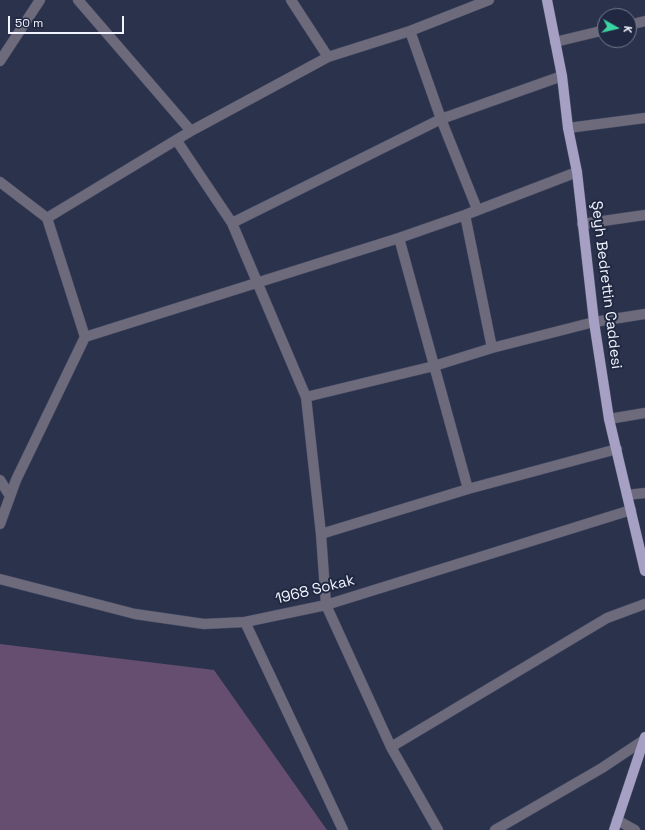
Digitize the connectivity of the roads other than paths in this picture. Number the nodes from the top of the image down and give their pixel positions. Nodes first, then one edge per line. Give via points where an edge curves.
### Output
1 (40, 0) edge
2 (78, 0) edge
3 (291, 0) edge
4 (489, 0) edge
5 (546, 0) edge
6 (410, 31) junction
7 (597, 32) edge
8 (555, 42) junction
9 (328, 57) junction
10 (0, 61) edge
11 (562, 76) junction
12 (645, 118) edge
13 (441, 119) junction
14 (568, 128) junction
15 (191, 131) junction
16 (177, 141) junction
17 (577, 172) junction
18 (0, 182) edge
19 (477, 209) junction
20 (465, 215) junction
21 (645, 215) edge
22 (47, 218) junction
23 (232, 223) junction
24 (582, 224) junction
25 (399, 238) junction
26 (256, 282) junction
27 (645, 314) edge
28 (594, 322) junction
29 (85, 337) junction
30 (492, 348) junction
31 (434, 366) junction
32 (306, 397) junction
33 (645, 414) edge
34 (609, 420) junction
35 (617, 449) junction
36 (0, 480) edge
37 (468, 489) junction
38 (645, 493) edge
39 (627, 495) junction
40 (10, 496) junction
41 (631, 510) junction
42 (0, 524) edge
43 (321, 534) junction
44 (645, 569) edge
45 (0, 579) edge
46 (645, 604) edge
47 (326, 605) junction
48 (245, 622) junction
49 (645, 738) edge
50 (391, 747) junction
51 (617, 820) junction
52 (343, 830) edge
53 (438, 830) edge
54 (495, 830) edge
55 (614, 830) edge
56 (635, 830) edge

1 - 10 street
2 - 15 street
3 - 9 street
4 - 6 street
5 - 8 main road, Şeyh Bedrettin Caddesi
6 - 9 street
6 - 13 street
7 - 8 street
8 - 11 main road, Şeyh Bedrettin Caddesi
9 - 15 street
11 - 13 street
11 - 14 main road, Şeyh Bedrettin Caddesi
12 - 14 street
13 - 19 street
13 - 23 street
14 - 17 main road, Şeyh Bedrettin Caddesi
15 - 16 street
16 - 22 street
16 - 23 street
17 - 19 street
17 - 24 main road, Şeyh Bedrettin Caddesi
18 - 22 street
19 - 20 street
20 - 25 street
20 - 30 street
21 - 24 street
22 - 29 street
23 - 26 street
24 - 28 main road, Şeyh Bedrettin Caddesi
25 - 26 street
25 - 31 street
26 - 29 street
26 - 32 street
27 - 28 street
28 - 30 street
28 - 34 main road, Şeyh Bedrettin Caddesi
29 - 40 street
30 - 31 street
31 - 32 street
31 - 37 street
32 - 43 street
33 - 34 street
34 - 35 main road, Şeyh Bedrettin Caddesi
35 - 37 street
35 - 39 main road, Şeyh Bedrettin Caddesi
36 - 40 street
37 - 43 street
38 - 39 street
39 - 41 main road, Şeyh Bedrettin Caddesi
40 - 42 street
41 - 44 main road, Şeyh Bedrettin Caddesi
41 - 47 street, 1968 Sokak
43 - 47 street
45 - 48 street, 1968 Sokak via 135,614 204,624
46 - 50 street via 607,618
47 - 48 street, 1968 Sokak
47 - 50 street
48 - 52 street
49 - 51 main road
49 - 54 street via 602,768
50 - 53 street
51 - 55 main road
51 - 56 street

